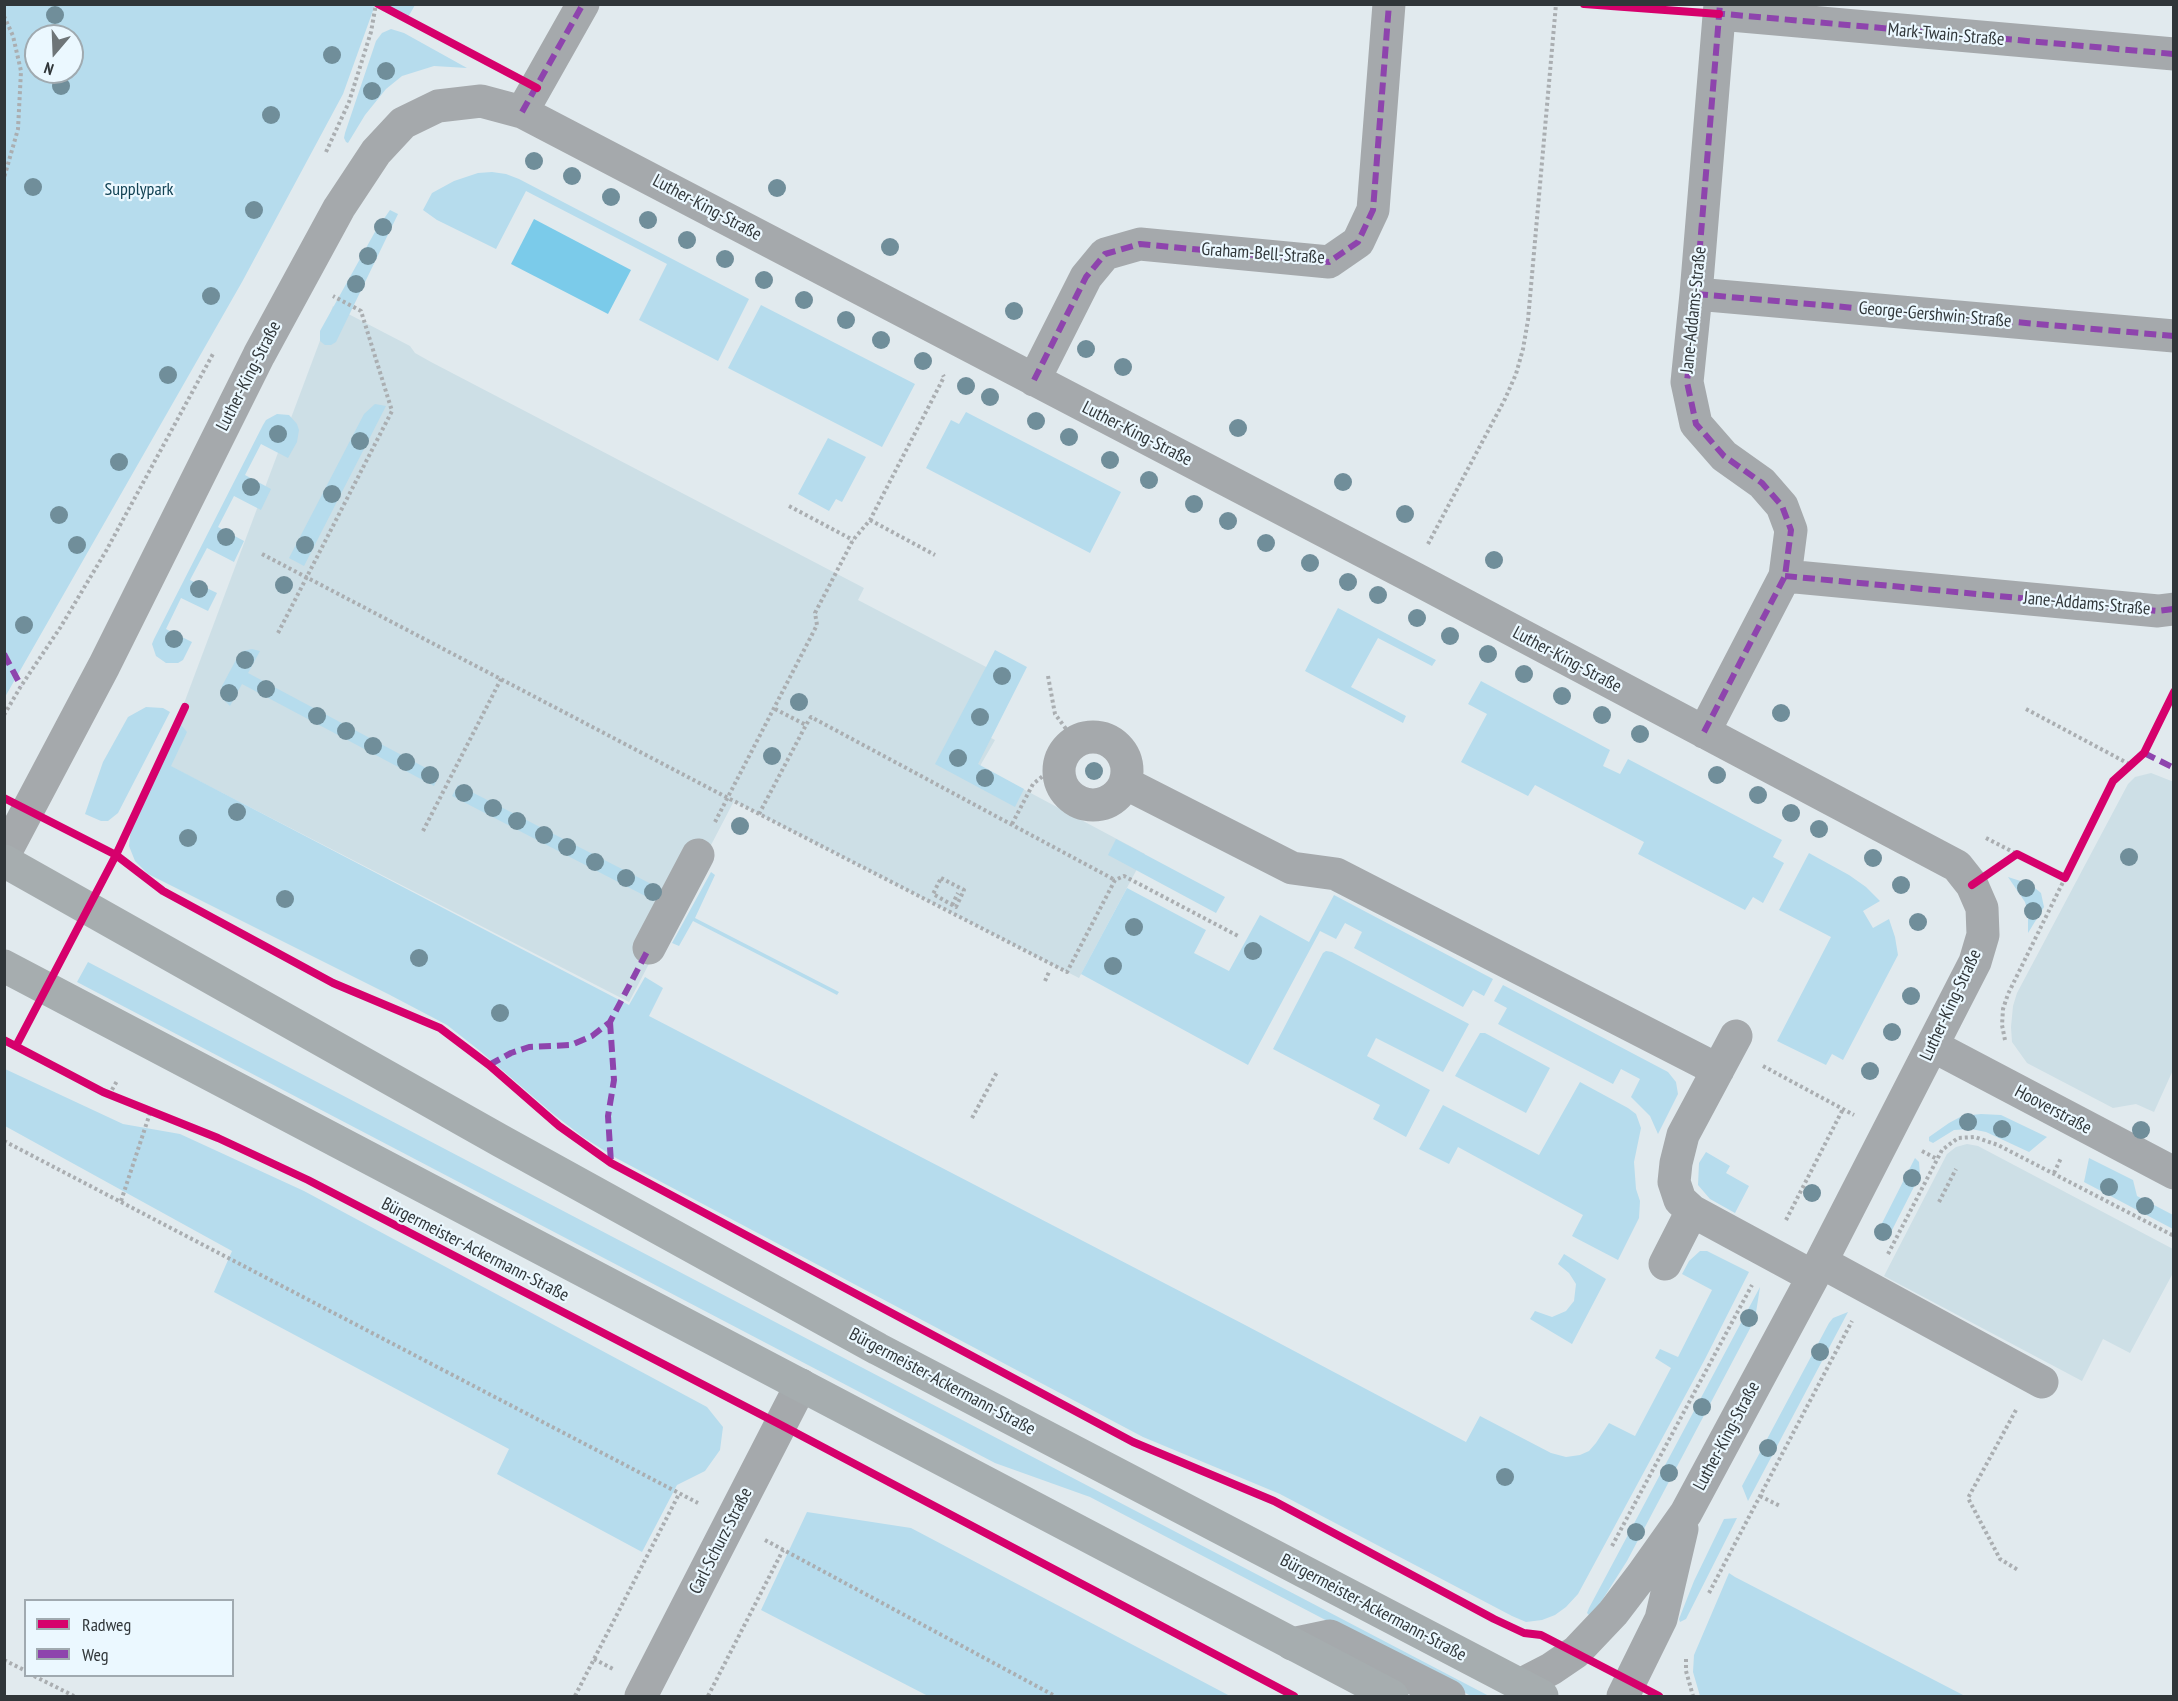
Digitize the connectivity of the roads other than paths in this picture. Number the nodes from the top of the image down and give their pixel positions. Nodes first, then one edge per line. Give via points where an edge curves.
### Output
1 (583, 4) edge
2 (1389, 4) edge
3 (1720, 9) edge
4 (2174, 54) edge
5 (522, 112) junction
6 (1696, 294) junction
7 (2174, 336) edge
8 (1034, 380) junction
9 (1785, 576) junction
10 (2174, 609) edge
11 (1704, 732) junction
12 (1125, 783) junction
13 (4, 855) edge
14 (698, 855) road end
15 (4, 861) edge
16 (649, 948) dead end
17 (4, 966) edge
18 (1933, 1046) junction
19 (2174, 1173) edge
20 (1692, 1211) junction
21 (1665, 1264) dead end
22 (1817, 1269) junction
23 (2038, 1380) road end
24 (801, 1384) junction
25 (1686, 1513) junction
26 (1292, 1644) junction
27 (1531, 1691) edge
28 (641, 1696) edge
29 (1392, 1696) edge
30 (1449, 1696) edge
31 (1623, 1696) edge

1 - 5 street
2 - 8 street, Graham-Bell-Straße via 1372,210 1358,242 1329,262 1140,244 1105,254 1086,277
3 - 4 street, Mark-Twain-Straße
3 - 6 street, Jane-Addams-Straße
5 - 8 street, Luther-King-Straße
5 - 13 street, Luther-King-Straße via 481,101 438,106 403,123 376,152 339,208 253,366 104,666
6 - 7 street, George-Gershwin-Straße
6 - 9 street, Jane-Addams-Straße via 1687,382 1696,424 1724,456 1762,483 1782,506 1791,530
8 - 11 street, Luther-King-Straße
9 - 10 street, Jane-Addams-Straße via 2158,611
9 - 11 street, Jane-Addams-Straße
11 - 18 street, Luther-King-Straße via 1957,866 1972,885 1982,908 1983,935 1976,962
12 - 12 street via 1111,800 1089,805 1069,795 1059,775 1067,752 1085,737 1096,736 1115,744 1122,752 1127,762
12 - 20 street via 1292,868 1335,874 1728,1051 1683,1135 1676,1163 1674,1182 1680,1200
14 - 16 street
15 - 27 main road, Bürgermeister-Ackermann-Straße via 868,1343
17 - 24 main road, Bürgermeister-Ackermann-Straße
18 - 19 street, Hooverstraße
18 - 22 street, Luther-King-Straße
20 - 21 street
20 - 22 street via 1769,1253
22 - 23 street via 1870,1288
22 - 25 street, Luther-King-Straße
24 - 26 main road, Bürgermeister-Ackermann-Straße
24 - 28 street, Carl-Schurz-Straße
25 - 27 street, Luther-King-Straße via 1588,1641 1551,1669
25 - 31 street, Luther-King-Straße via 1661,1619
26 - 29 main road, Bürgermeister-Ackermann-Straße
26 - 30 street via 1330,1636

